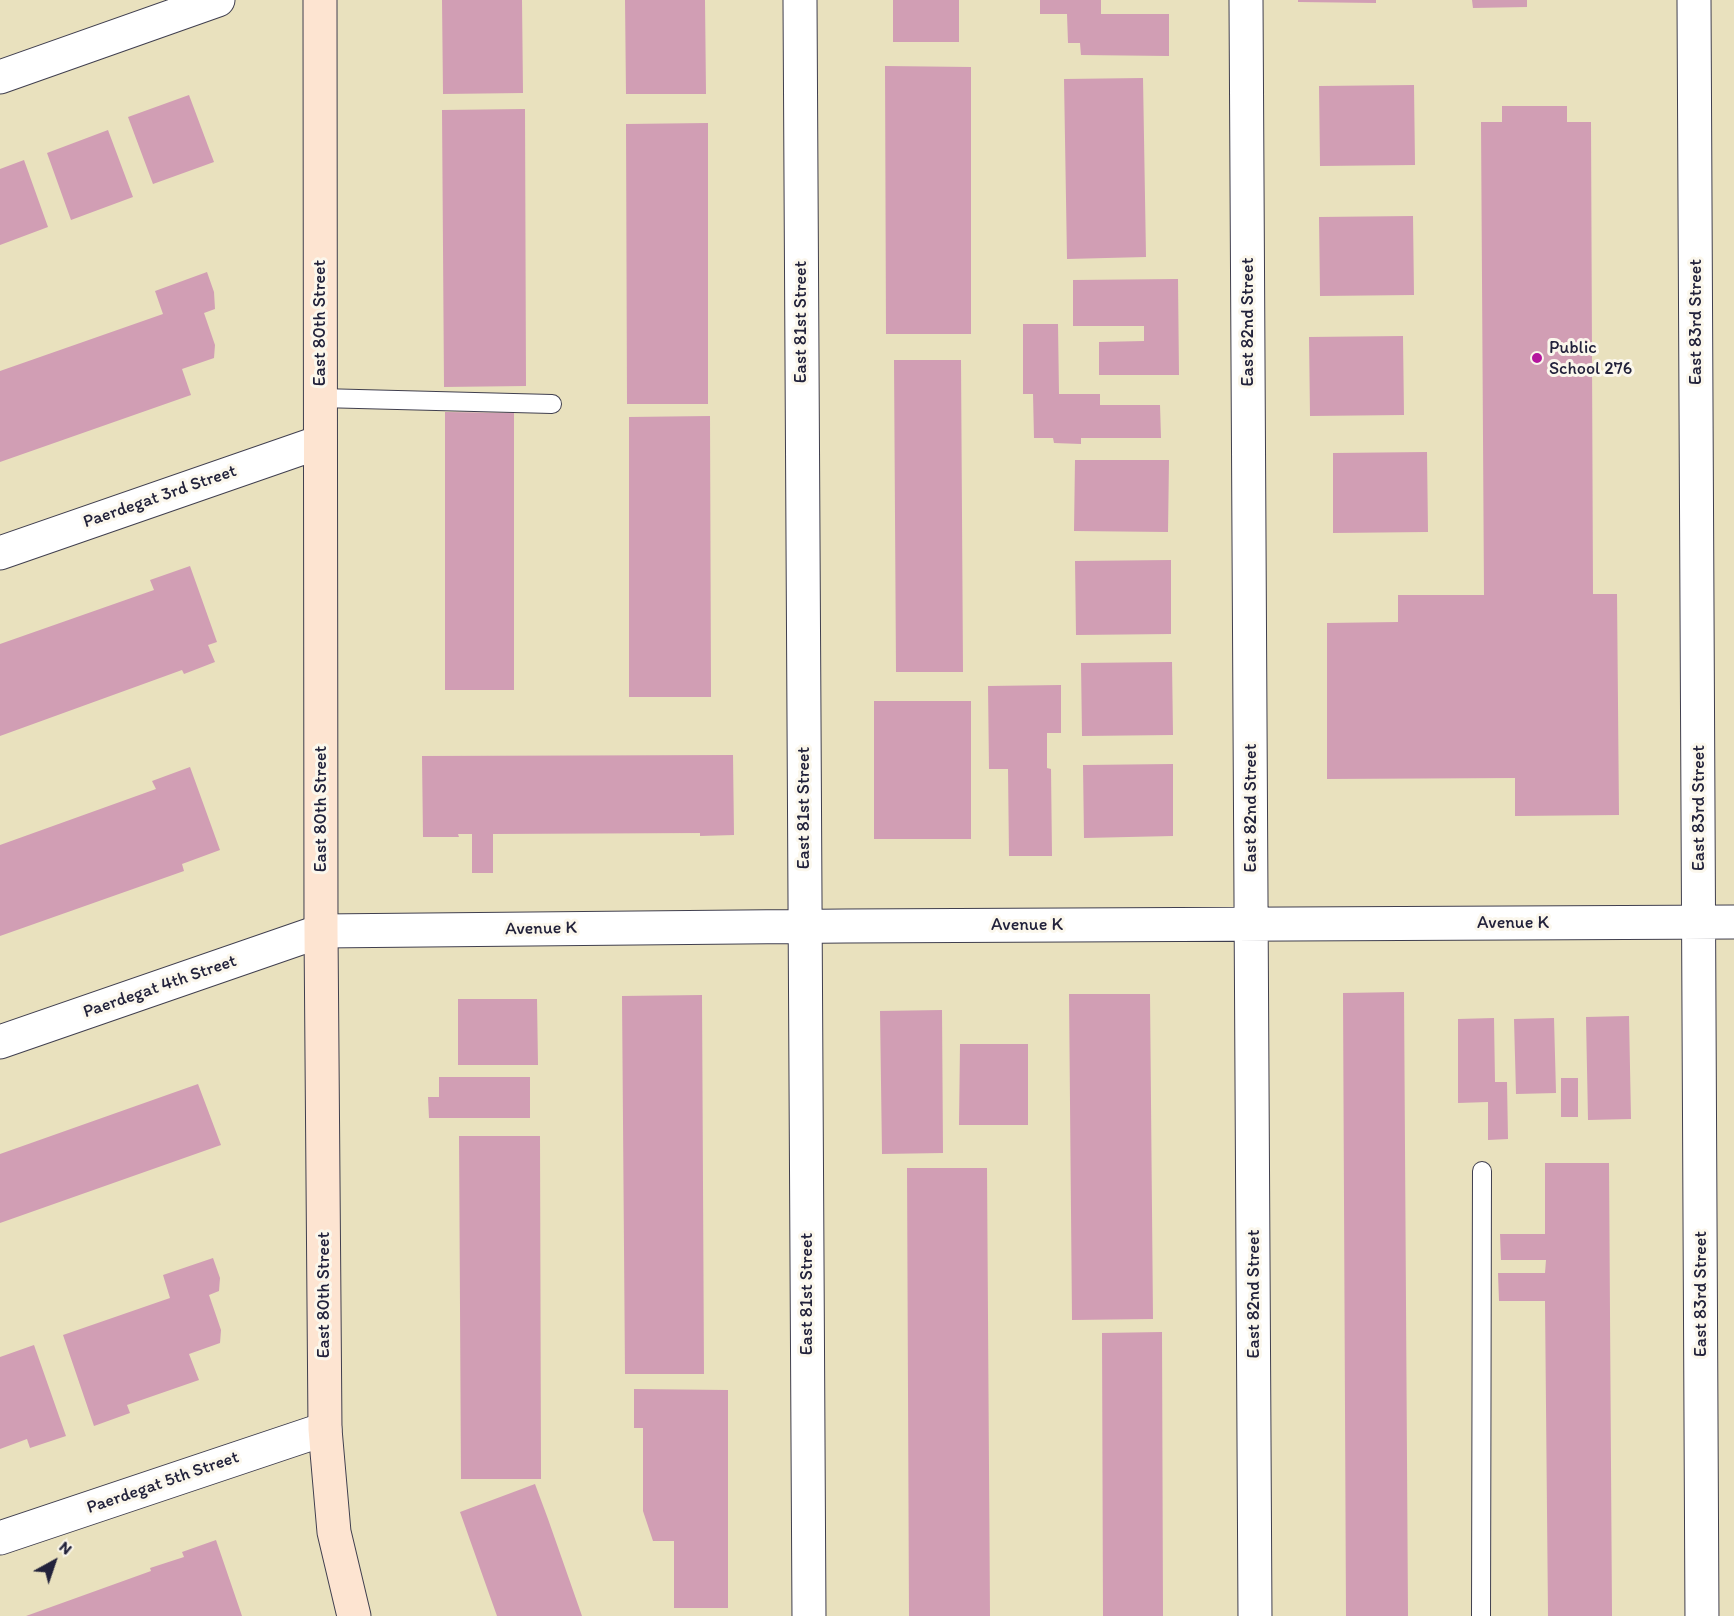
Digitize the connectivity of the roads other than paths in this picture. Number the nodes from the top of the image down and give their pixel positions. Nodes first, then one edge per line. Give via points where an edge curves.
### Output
1 (218, 0) edge
2 (320, 0) edge
3 (800, 0) edge
4 (1246, 0) edge
5 (1694, 0) edge
6 (0, 77) edge
7 (320, 398) junction
8 (552, 404) dead end
9 (320, 442) junction
10 (0, 553) edge
11 (1699, 922) junction
12 (1734, 922) edge
13 (1252, 924) junction
14 (805, 927) junction
15 (321, 931) junction
16 (0, 1042) edge
17 (1482, 1171) dead end
18 (326, 1429) junction
19 (0, 1538) edge
20 (354, 1616) edge
21 (809, 1616) edge
22 (1255, 1616) edge
23 (1481, 1616) edge
24 (1702, 1616) edge

1 - 6 street
2 - 7 street, East 80th Street
3 - 14 street, East 81st Street
4 - 13 street, East 82nd Street
5 - 11 street, East 83rd Street
7 - 8 lane
7 - 9 street, East 80th Street
9 - 10 street, Paerdegat 3rd Street
9 - 15 street, East 80th Street
11 - 12 street, Avenue K
11 - 13 street, Avenue K
11 - 24 street, East 83rd Street
13 - 14 street, Avenue K
13 - 22 street, East 82nd Street
14 - 15 street, Avenue K
14 - 21 street, East 81st Street
15 - 16 street, Paerdegat 4th Street
15 - 18 street, East 80th Street
17 - 23 lane
18 - 19 street, Paerdegat 5th Street
18 - 20 street, East 80th Street via 334,1532

